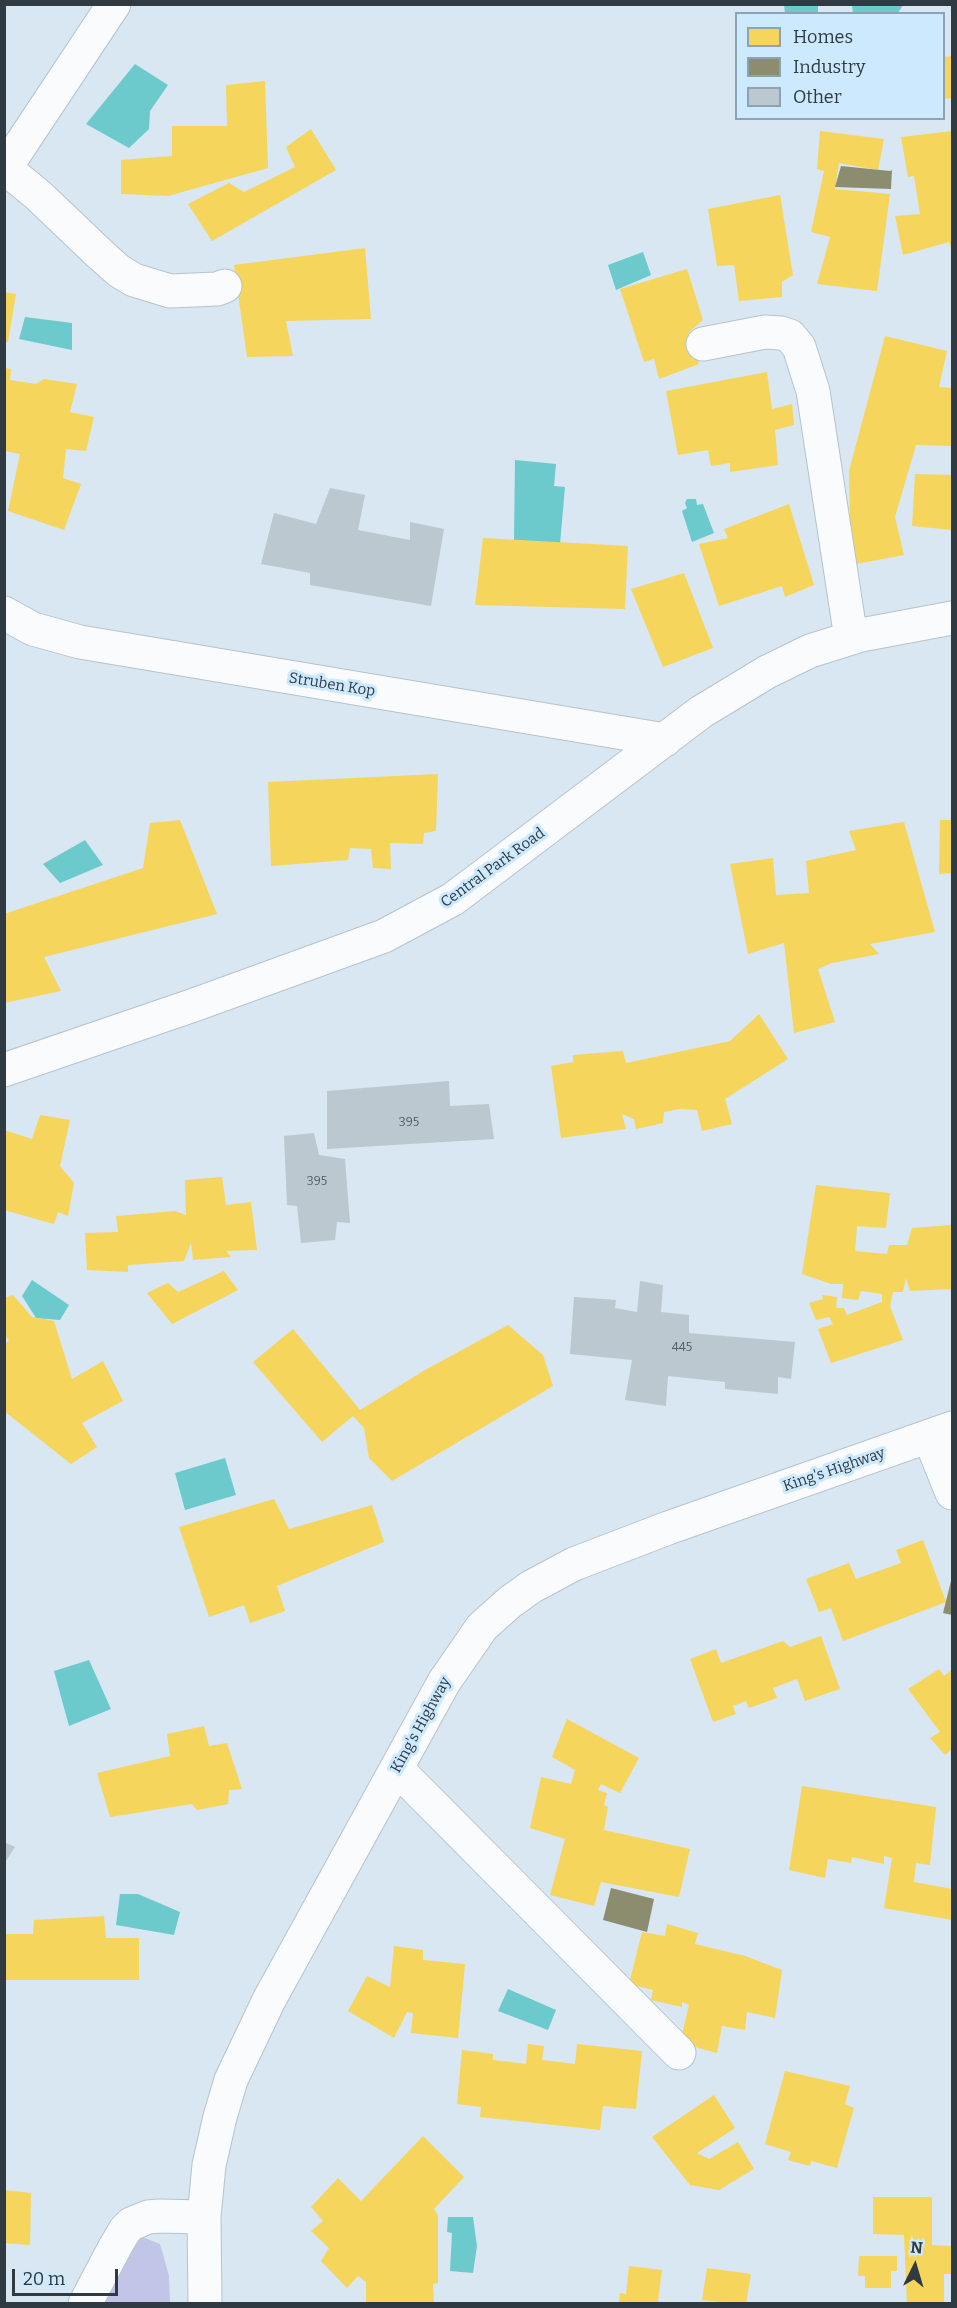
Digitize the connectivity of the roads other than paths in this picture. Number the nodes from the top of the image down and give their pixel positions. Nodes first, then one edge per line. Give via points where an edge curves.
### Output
1 (114, 4) edge
2 (5, 169) edge
3 (225, 286) dead end
4 (703, 344) dead end
5 (4, 613) edge
6 (952, 618) edge
7 (851, 638) junction
8 (665, 740) junction
9 (4, 1070) edge
10 (941, 1432) edge
11 (952, 1493) edge
12 (397, 1769) junction
13 (679, 2053) dead end
14 (204, 2217) junction
15 (85, 2304) edge
16 (205, 2304) edge

1 - 2 street
2 - 3 street via 134,280 170,291
4 - 7 street via 765,332 790,336 799,347 813,391
5 - 8 street, Struben Kop via 33,629 80,642
6 - 7 street, Central Park Road
7 - 8 street, Central Park Road via 810,651 766,672 701,712
8 - 9 street, Central Park Road via 453,899 384,936
10 - 11 street
10 - 12 street, King's Highway via 623,1544 531,1587 482,1627 444,1682
12 - 13 street
12 - 14 street, King's Highway via 269,2000 231,2080 209,2165
14 - 15 street via 148,2217 132,2224 115,2247
14 - 16 street, King's Highway

